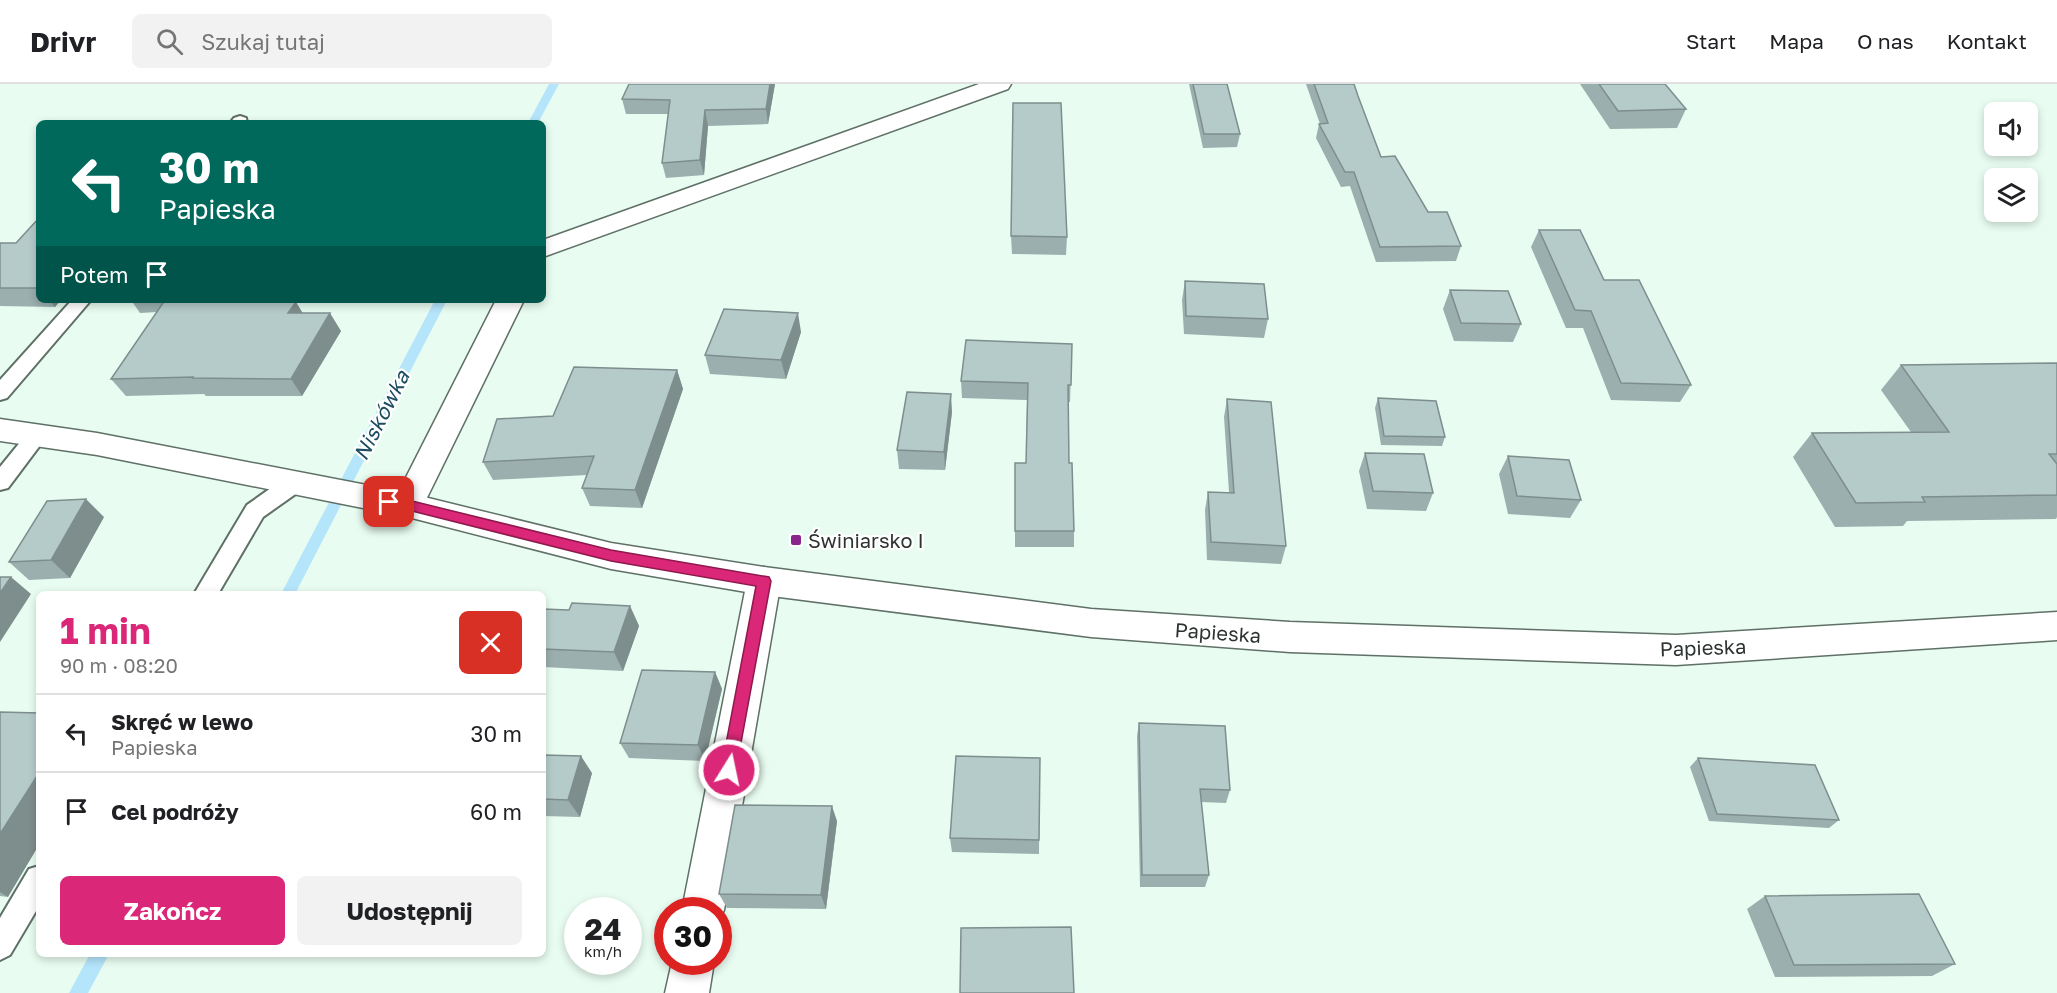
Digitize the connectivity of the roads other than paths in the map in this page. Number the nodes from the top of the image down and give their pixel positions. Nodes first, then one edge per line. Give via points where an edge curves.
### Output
1 (1000, 84) edge
2 (546, 248) edge
3 (79, 303) edge
4 (508, 303) edge
5 (0, 393) edge
6 (0, 430) edge
7 (37, 435) junction
8 (0, 482) edge
9 (305, 484) junction
10 (399, 504) junction
11 (764, 581) junction
12 (208, 591) edge
13 (2057, 626) edge
14 (36, 884) edge
15 (705, 897) edge
16 (0, 945) edge
17 (690, 975) edge
18 (687, 993) edge

1 - 2 street
3 - 5 lane
4 - 10 street
6 - 7 street, Papieska
7 - 8 lane
7 - 9 street, Papieska
9 - 10 street, Papieska
9 - 12 lane via 255,511
10 - 11 street, Papieska via 611,556
11 - 13 street, Papieska via 1091,623 1302,638 1676,650
11 - 15 street
14 - 16 lane
17 - 18 street

